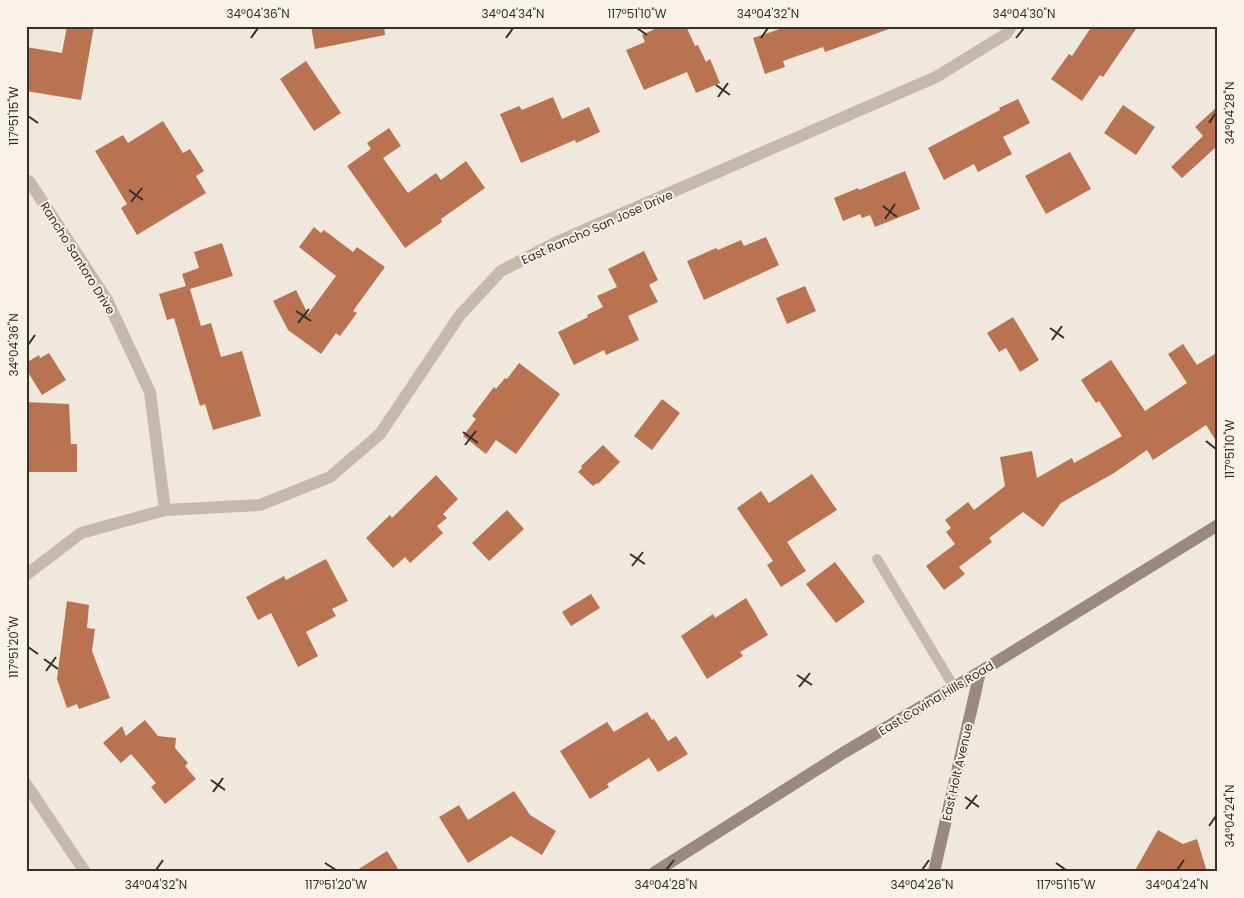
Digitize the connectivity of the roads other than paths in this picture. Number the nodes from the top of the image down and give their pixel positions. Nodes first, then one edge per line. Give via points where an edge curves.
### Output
1 (1011, 26) edge
2 (29, 182) dead end
3 (165, 510) junction
4 (1218, 525) edge
5 (877, 559) dead end
6 (26, 576) edge
7 (980, 672) junction
8 (954, 687) junction
9 (26, 784) edge
10 (85, 872) edge
11 (655, 872) edge
12 (934, 872) edge

1 - 3 street, East Rancho San Jose Drive via 1006,34 936,78 557,242 501,271 460,315 380,434 330,477 260,505
2 - 3 street, Rancho Santoro Drive via 107,300 150,392
3 - 6 street, East Rancho San Jose Drive via 81,533
4 - 7 street, East Covina Hills Road
5 - 8 lane
7 - 8 street, East Covina Hills Road
7 - 12 street, East Holt Avenue
8 - 11 street, East Covina Hills Road via 843,752
9 - 10 street

